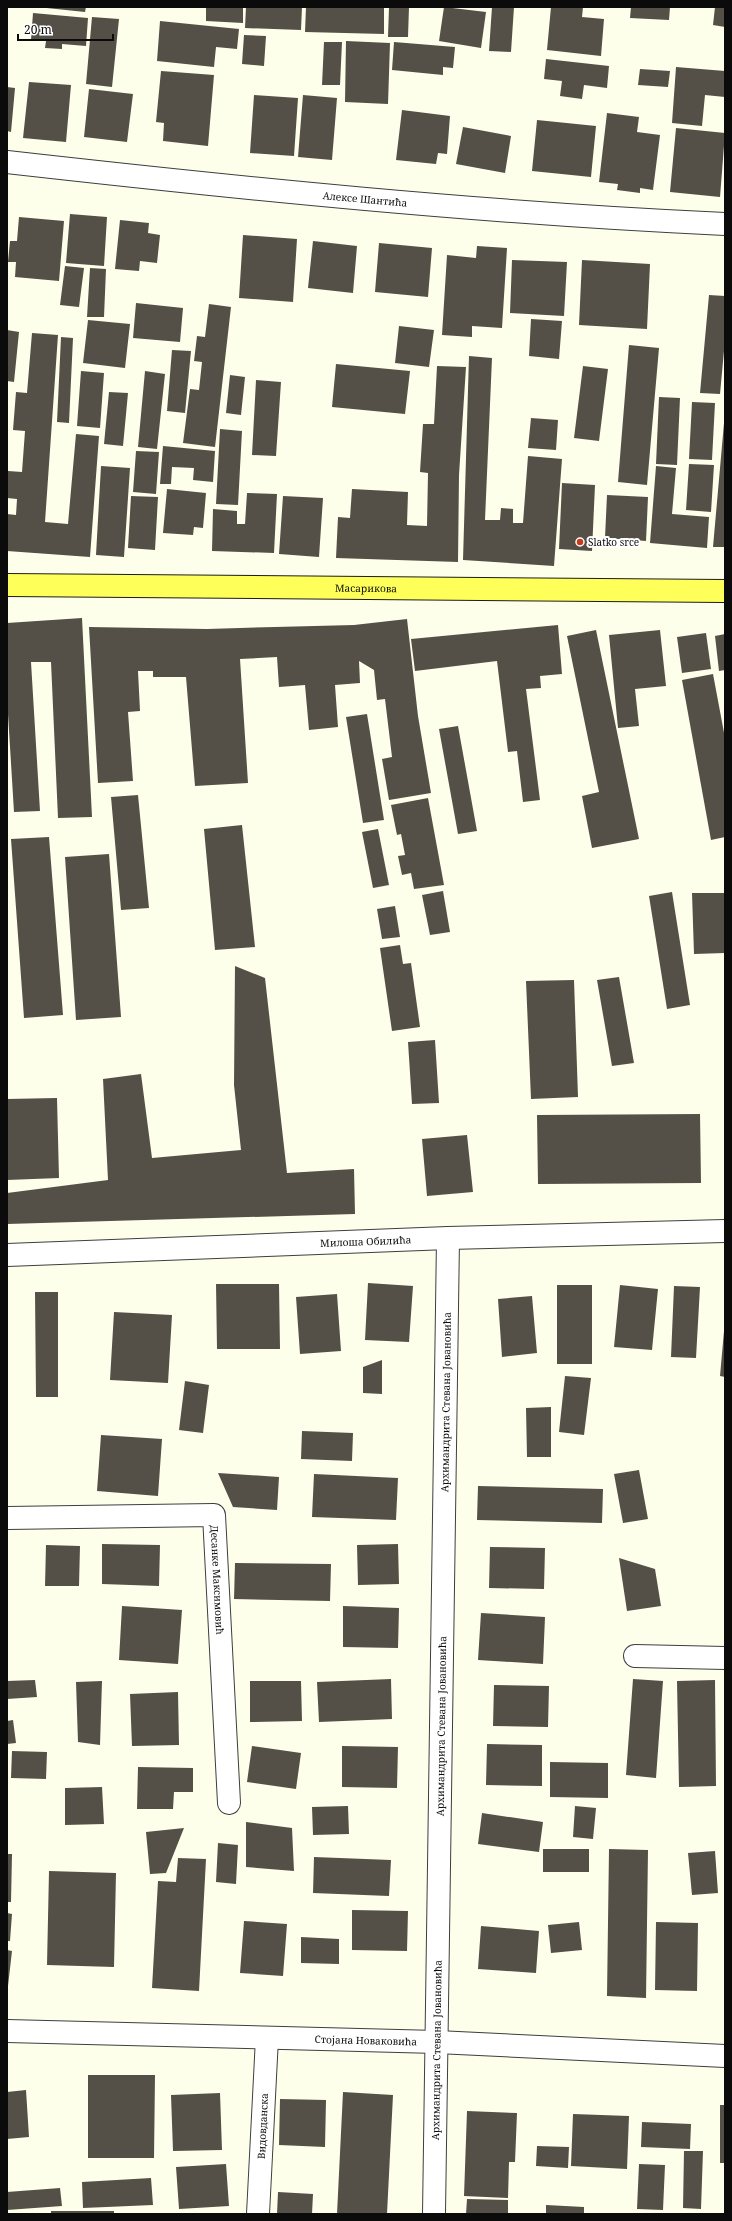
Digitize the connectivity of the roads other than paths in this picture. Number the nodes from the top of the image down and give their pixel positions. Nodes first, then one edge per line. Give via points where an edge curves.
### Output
1 (7, 162) edge
2 (725, 224) edge
3 (7, 585) edge
4 (725, 591) edge
5 (725, 1231) edge
6 (448, 1238) junction
7 (7, 1255) edge
8 (7, 1518) edge
9 (635, 1656) dead end
10 (725, 1658) edge
11 (230, 1803) dead end
12 (7, 2032) edge
13 (267, 2038) junction
14 (437, 2042) junction
15 (725, 2056) edge
16 (258, 2214) edge
17 (434, 2214) edge

1 - 2 street, Алексе Шантића via 215,186 600,218
3 - 4 main road, Масарикова
5 - 6 street, Милоша Обилића
6 - 7 street, Милоша Обилића
6 - 14 street, Архимандрита Стевана Јовановића
8 - 11 street, Десанке Максимовић via 214,1515
9 - 10 street
12 - 13 street, Стојана Новаковића
13 - 14 street, Стојана Новаковића
13 - 16 street, Видовданска
14 - 15 street, Стојана Новаковића
14 - 17 street, Архимандрита Стевана Јовановића

